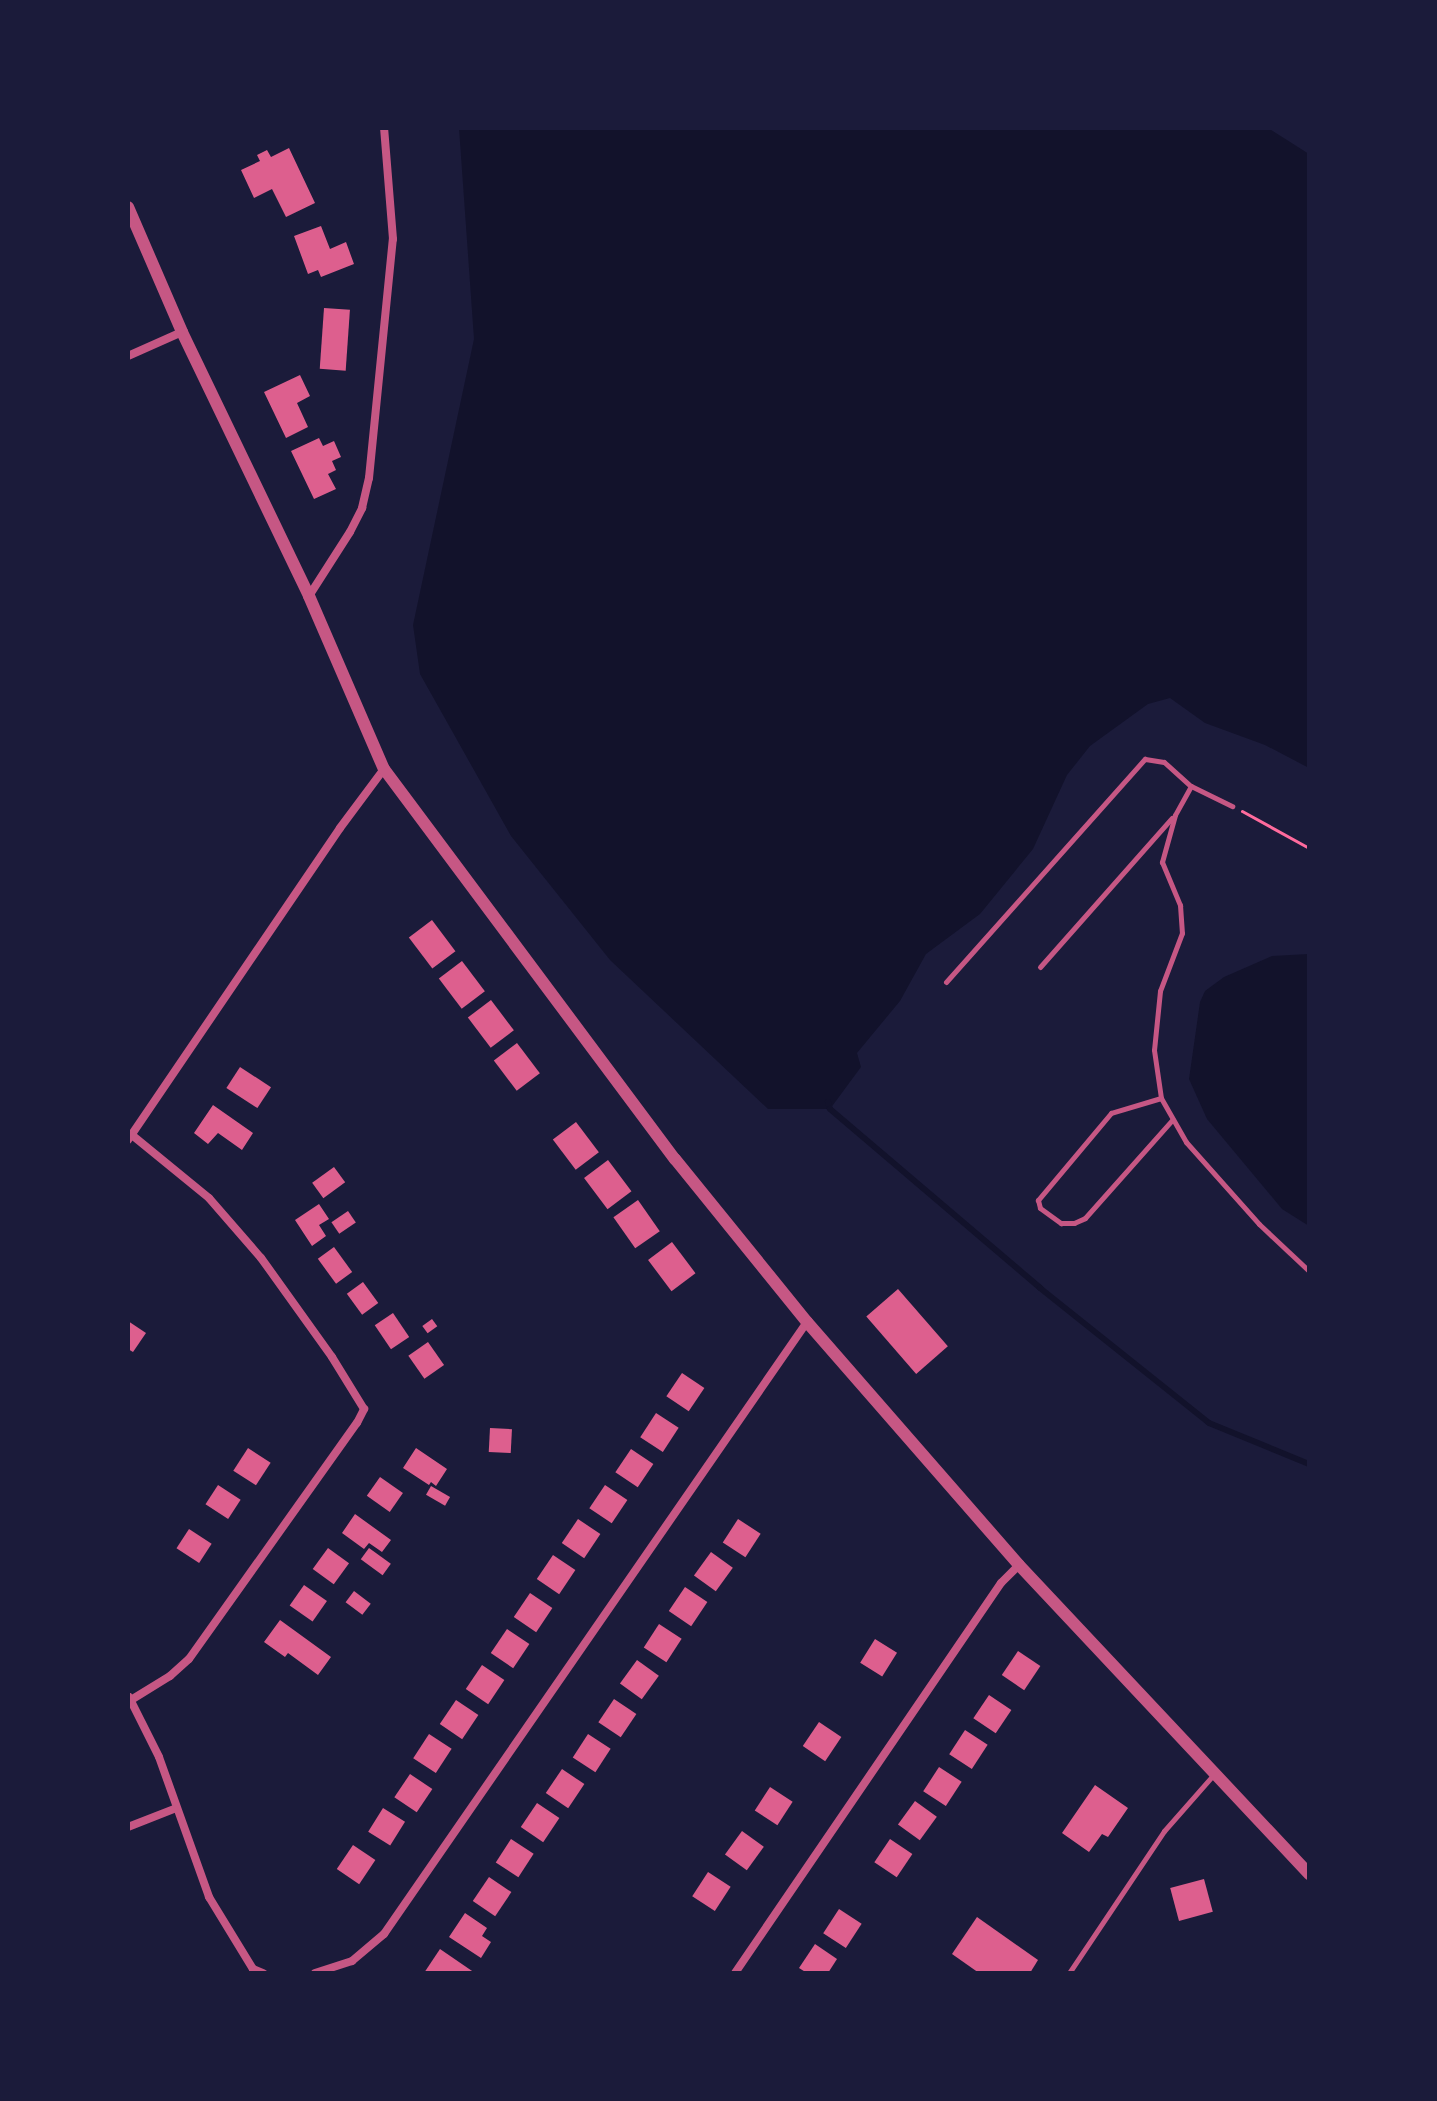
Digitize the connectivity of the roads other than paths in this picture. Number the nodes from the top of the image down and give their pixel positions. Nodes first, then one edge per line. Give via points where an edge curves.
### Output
1 (384, 128) edge
2 (128, 207) edge
3 (182, 332) junction
4 (128, 356) edge
5 (309, 596) junction
6 (384, 769) junction
7 (1191, 786) junction
8 (1232, 806) road end
9 (1175, 815) junction
10 (1040, 967) dead end
11 (946, 982) dead end
12 (1161, 1098) junction
13 (1173, 1119) junction
14 (129, 1136) edge
15 (1309, 1271) edge
16 (807, 1322) junction
17 (1019, 1565) junction
18 (130, 1698) edge
19 (1214, 1774) junction
20 (174, 1809) junction
21 (128, 1827) edge
22 (1309, 1874) edge
23 (263, 1973) edge
24 (315, 1973) edge
25 (735, 1973) edge
26 (1069, 1973) edge

1 - 5 street via 393,239 369,478 350,532
2 - 3 street
3 - 4 street
3 - 5 street
5 - 6 street
6 - 14 street
6 - 16 street via 675,1159
7 - 8 lane
7 - 9 lane
7 - 11 lane via 1164,762 1145,759
9 - 10 lane
9 - 12 lane via 1162,862 1180,905 1182,933 1160,991 1154,1050
12 - 13 lane
12 - 13 lane via 1111,1113 1038,1200 1040,1208 1061,1223 1085,1218
13 - 15 lane via 1186,1142 1259,1224
14 - 18 street via 175,1167 230,1223 332,1357 364,1409 189,1659
16 - 17 street
16 - 24 street via 384,1934 352,1961
17 - 19 street
17 - 25 street via 1001,1583
18 - 20 street via 159,1757
19 - 22 street
19 - 26 lane via 1164,1831
20 - 21 street
20 - 23 street via 209,1897 253,1969

